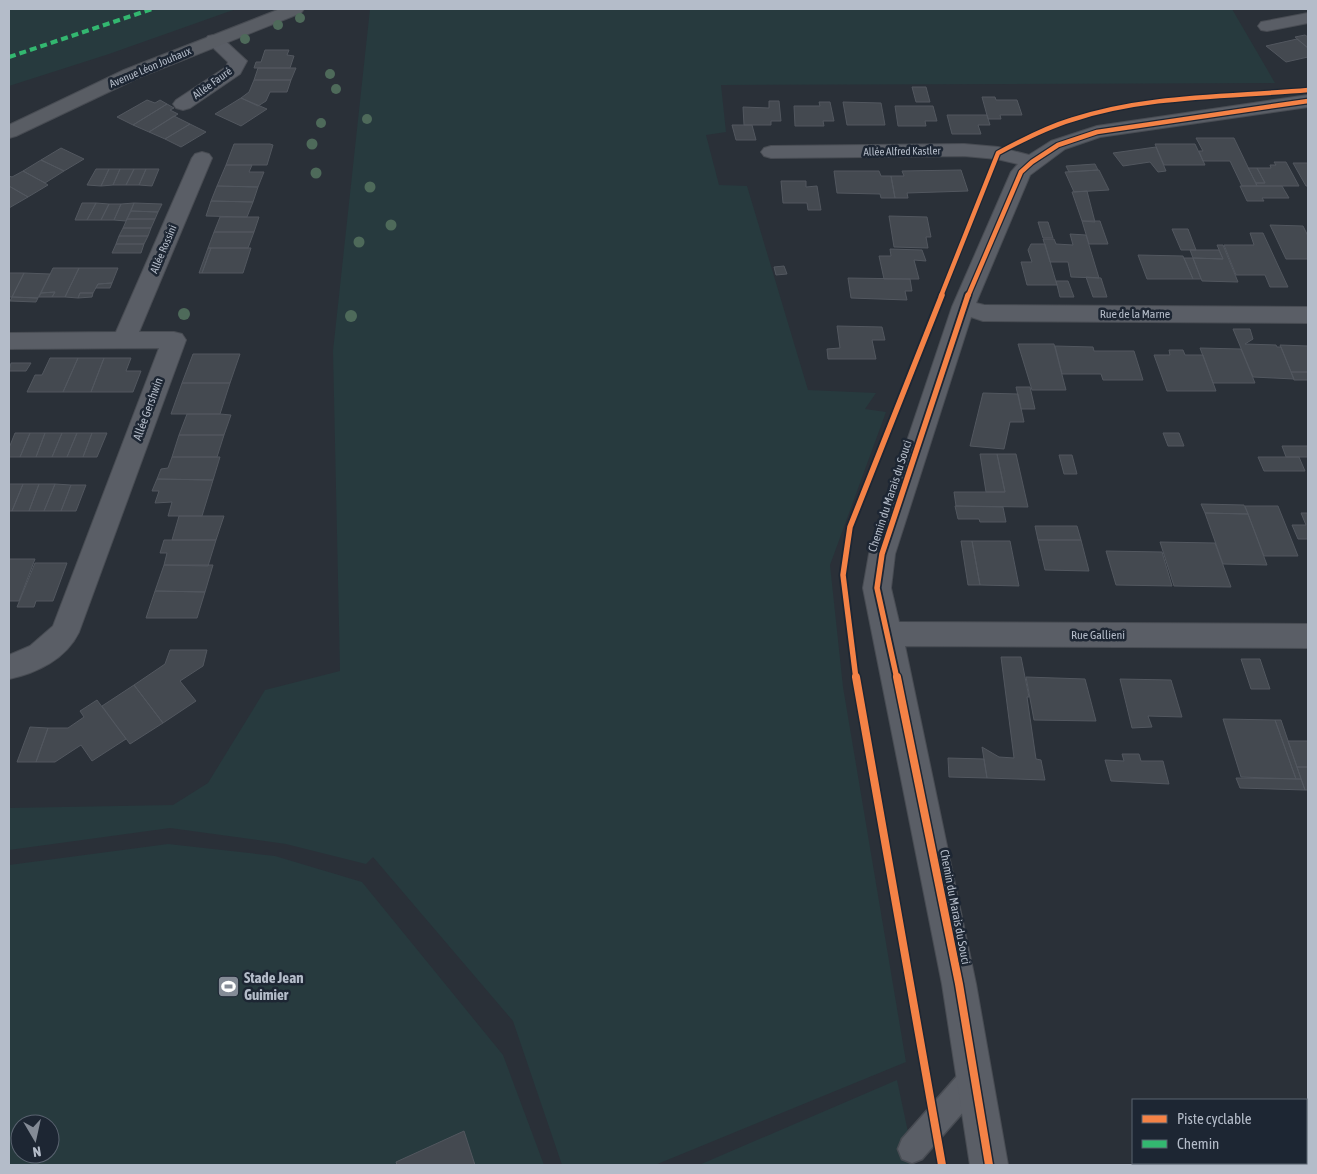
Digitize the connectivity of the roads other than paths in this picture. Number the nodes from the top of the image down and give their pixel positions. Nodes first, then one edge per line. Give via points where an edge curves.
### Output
1 (295, 9) edge
2 (1308, 18) edge
3 (1267, 26) dead end
4 (214, 40) junction
5 (1308, 101) edge
6 (183, 104) dead end
7 (9, 132) edge
8 (771, 152) dead end
9 (202, 158) dead end
10 (1032, 162) junction
11 (963, 307) junction
12 (1308, 315) edge
13 (124, 340) junction
14 (9, 341) edge
15 (888, 634) junction
16 (1308, 636) edge
17 (9, 668) edge
18 (975, 1078) junction
19 (912, 1149) dead end
20 (990, 1165) edge

1 - 4 street, Avenue Léon Jouhaux
2 - 3 street
4 - 6 street, Allée Fauré via 238,61 233,70
4 - 7 street, Avenue Léon Jouhaux via 95,90
5 - 10 street, Chemin du Marais du Souci via 1097,132 1058,144
8 - 10 street, Allée Alfred Kastler via 964,150 998,153
9 - 13 street, Allée Rossini
10 - 11 street, Chemin du Marais du Souci via 1021,172
11 - 12 street, Rue de la Marne via 983,313
11 - 15 street, Chemin du Marais du Souci via 882,554 877,588
13 - 14 street, Allée Gershwin
13 - 17 street, Allée Gershwin via 174,340 65,632 52,648 35,659
15 - 16 street, Rue Gallieni
15 - 18 street, Chemin du Marais du Souci
18 - 19 lane
18 - 20 street, Chemin du Marais du Souci

